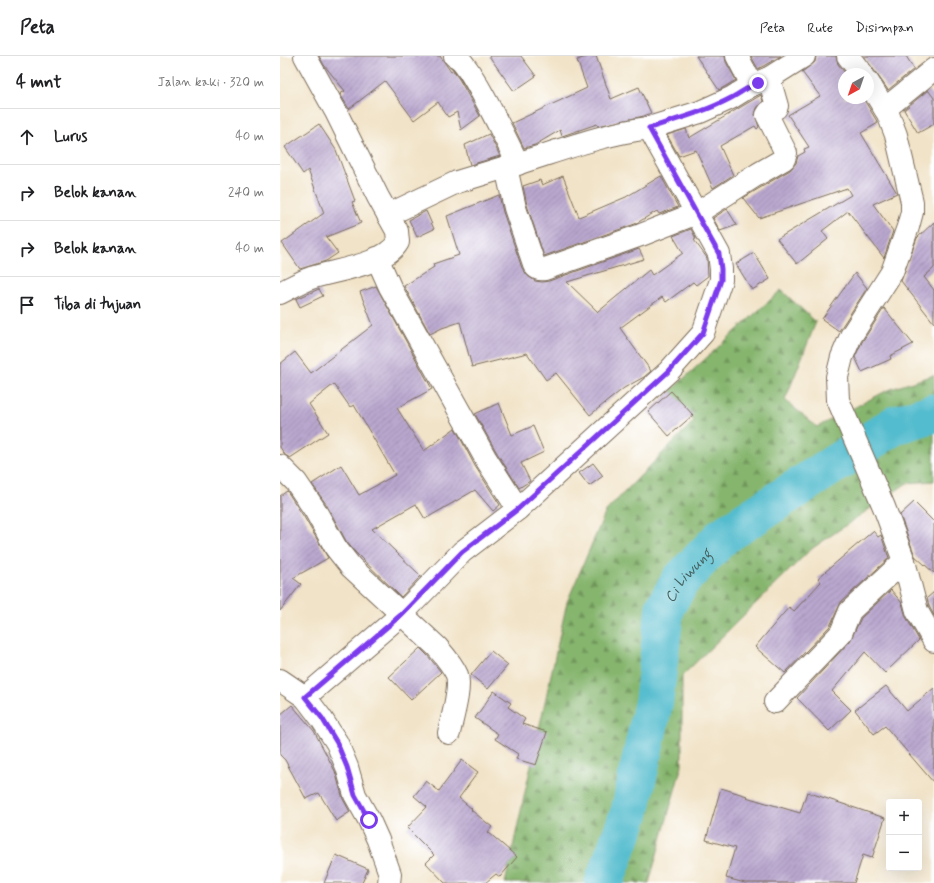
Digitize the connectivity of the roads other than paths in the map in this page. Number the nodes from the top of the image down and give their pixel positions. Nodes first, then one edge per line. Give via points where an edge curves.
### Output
1 (305, 56) edge
2 (455, 56) edge
3 (737, 56) edge
4 (804, 56) edge
5 (848, 56) edge
6 (857, 68) edge
7 (934, 69) edge
8 (760, 81) junction
9 (874, 92) edge
10 (885, 109) junction
11 (649, 128) junction
12 (512, 165) junction
13 (697, 213) junction
14 (388, 215) junction
15 (377, 258) junction
16 (280, 293) edge
17 (280, 466) edge
18 (288, 486) edge
19 (518, 509) junction
20 (904, 562) junction
21 (402, 614) junction
22 (934, 641) edge
23 (289, 690) edge
24 (775, 702) dead end
25 (449, 733) dead end
26 (389, 883) edge

1 - 14 street
2 - 12 street via 463,63 499,124
3 - 8 street
4 - 8 street
5 - 6 street
7 - 10 street
8 - 11 street via 700,112
8 - 13 street via 778,106 767,115 786,153 784,159
9 - 10 street
10 - 20 street via 896,135 912,202 912,212 892,272 851,336 842,357 838,377 838,400 884,507
11 - 12 street via 596,139
11 - 13 street
12 - 13 street via 515,208 534,264 541,270
12 - 14 street via 457,182
13 - 19 street via 719,254 721,269 721,280 703,333 669,371
14 - 15 street via 397,231 398,242 391,251
15 - 16 street via 309,279
15 - 19 street via 390,287 486,459
17 - 18 street
18 - 21 street via 315,510 336,548 351,567
19 - 21 street via 462,552
20 - 22 street via 917,612
20 - 24 street via 850,611 840,633
21 - 23 street
21 - 25 street via 437,647 457,675 457,695
23 - 26 street via 322,718 337,743 355,795 378,840 390,874

